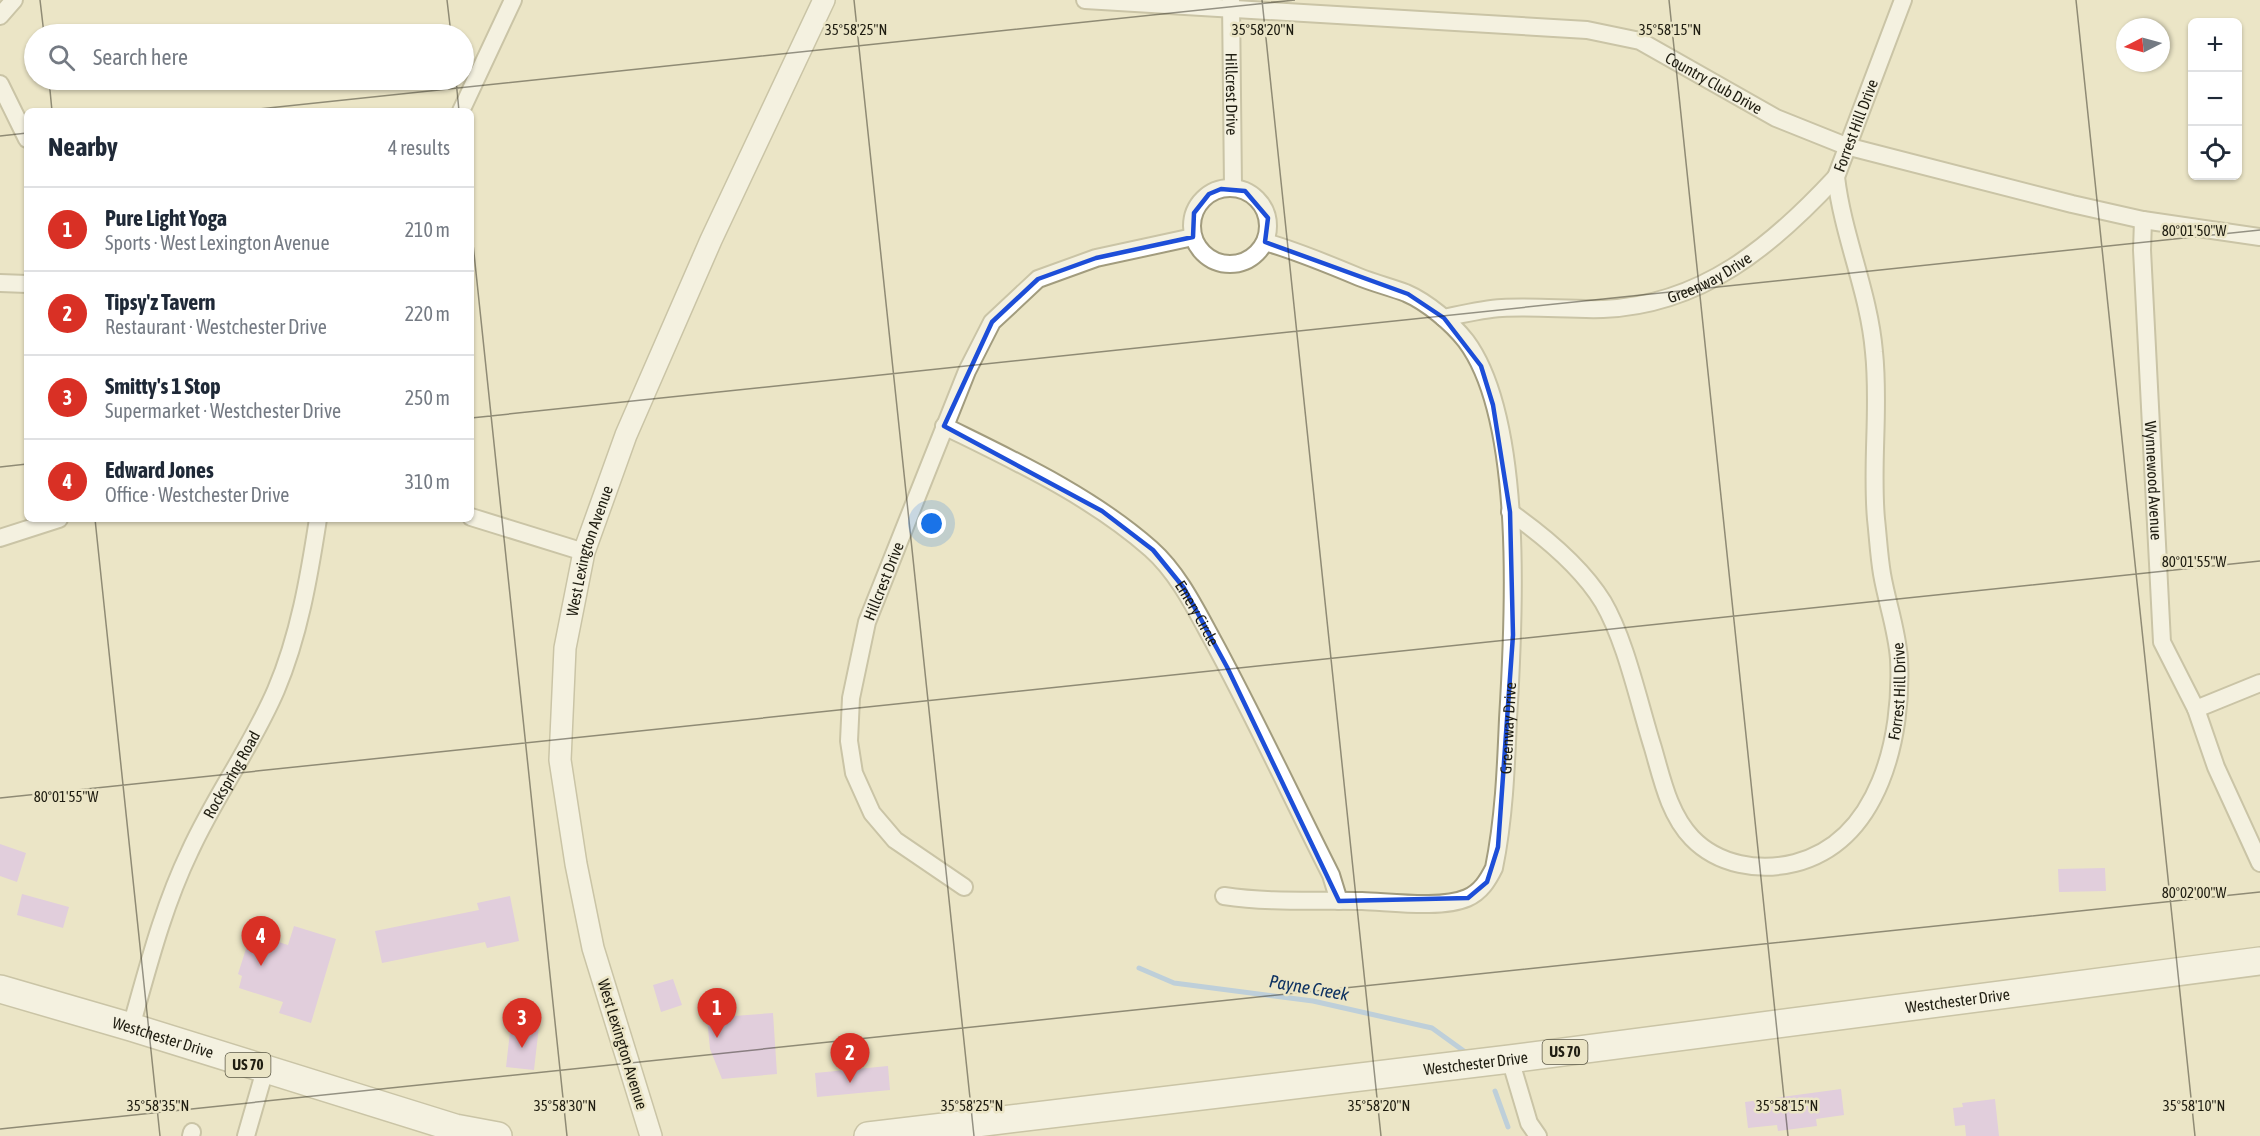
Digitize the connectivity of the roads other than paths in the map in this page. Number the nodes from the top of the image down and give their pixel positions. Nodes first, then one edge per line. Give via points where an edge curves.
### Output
1 (14, 0) edge
2 (513, 0) edge
3 (824, 0) edge
4 (1085, 0) edge
5 (1903, 0) edge
6 (1231, 5) edge
7 (0, 16) edge
8 (474, 83) edge
9 (0, 84) edge
10 (471, 90) edge
11 (462, 108) edge
12 (24, 133) edge
13 (1846, 146) junction
14 (1836, 177) junction
15 (1233, 188) junction
16 (2143, 220) junction
17 (1193, 237) junction
18 (2260, 237) edge
19 (1265, 242) junction
20 (0, 283) edge
21 (24, 284) edge
22 (1444, 318) junction
23 (944, 426) junction
24 (1510, 512) junction
25 (474, 518) edge
26 (50, 522) edge
27 (317, 522) edge
28 (0, 538) edge
29 (584, 552) junction
30 (2260, 683) edge
31 (2196, 709) junction
32 (2260, 863) edge
33 (964, 887) dead end
34 (1224, 896) dead end
35 (1339, 901) junction
36 (2260, 961) edge
37 (0, 989) edge
38 (131, 1027) junction
39 (1510, 1059) junction
40 (266, 1070) junction
41 (454, 1132) edge
42 (246, 1136) edge
43 (498, 1136) edge
44 (651, 1136) edge
45 (868, 1136) edge
46 (1538, 1136) edge

1 - 7 street
2 - 8 street
3 - 29 street, West Lexington Avenue via 654,370
4 - 6 street, Country Club Drive
5 - 13 street, Forrest Hill Drive
6 - 13 street, Country Club Drive via 1612,34 1648,45 1776,118
6 - 15 street, Hillcrest Drive
9 - 12 street
10 - 11 street
13 - 14 street, Forrest Hill Drive
13 - 16 street, Country Club Drive
14 - 22 street, Greenway Drive via 1806,210 1762,248 1732,270 1678,294 1604,309 1502,308
14 - 24 street, Forrest Hill Drive via 1874,350 1873,488 1882,574 1899,660 1898,705 1888,761 1877,791 1839,842 1821,853 1776,867 1749,867 1706,851 1680,824 1669,799 1619,640 1603,602 1579,571
15 - 17 street via 1209,194 1200,202 1194,213
15 - 19 street via 1245,191 1263,207 1268,218
16 - 18 street, Country Club Drive
16 - 31 street, Wynnewood Avenue via 2162,642
17 - 19 street via 1209,258 1228,264 1247,261
17 - 23 street, Hillcrest Drive via 1096,258 1038,279 992,322
19 - 22 street, Greenway Drive via 1408,294
20 - 21 street
22 - 24 street, Greenway Drive via 1465,340 1481,366 1502,443
23 - 33 street, Hillcrest Drive via 867,622 851,698 849,741 854,774 872,813 895,840
23 - 35 street, Emery Circle via 1102,511 1153,550 1184,588 1227,667 1330,875
24 - 35 street, Greenway Drive via 1513,635 1506,765 1494,868 1477,892 1454,902
25 - 29 street
26 - 28 street
27 - 38 street, Rockspring Road via 302,607 275,693 190,850 163,916
29 - 44 street, West Lexington Avenue via 565,648 560,760 593,948
30 - 31 street
31 - 32 street, Wynnewood Avenue via 2216,767
34 - 35 street, Greenway Drive via 1262,902
36 - 39 main road, Westchester Drive / US 70
37 - 38 main road, Westchester Drive / US 70
38 - 40 main road, Westchester Drive / US 70
39 - 45 main road, Westchester Drive / US 70
39 - 46 street via 1529,1123
40 - 41 main road, Westchester Drive / US 70
40 - 42 street
41 - 43 main road, Westchester Drive / US 70

